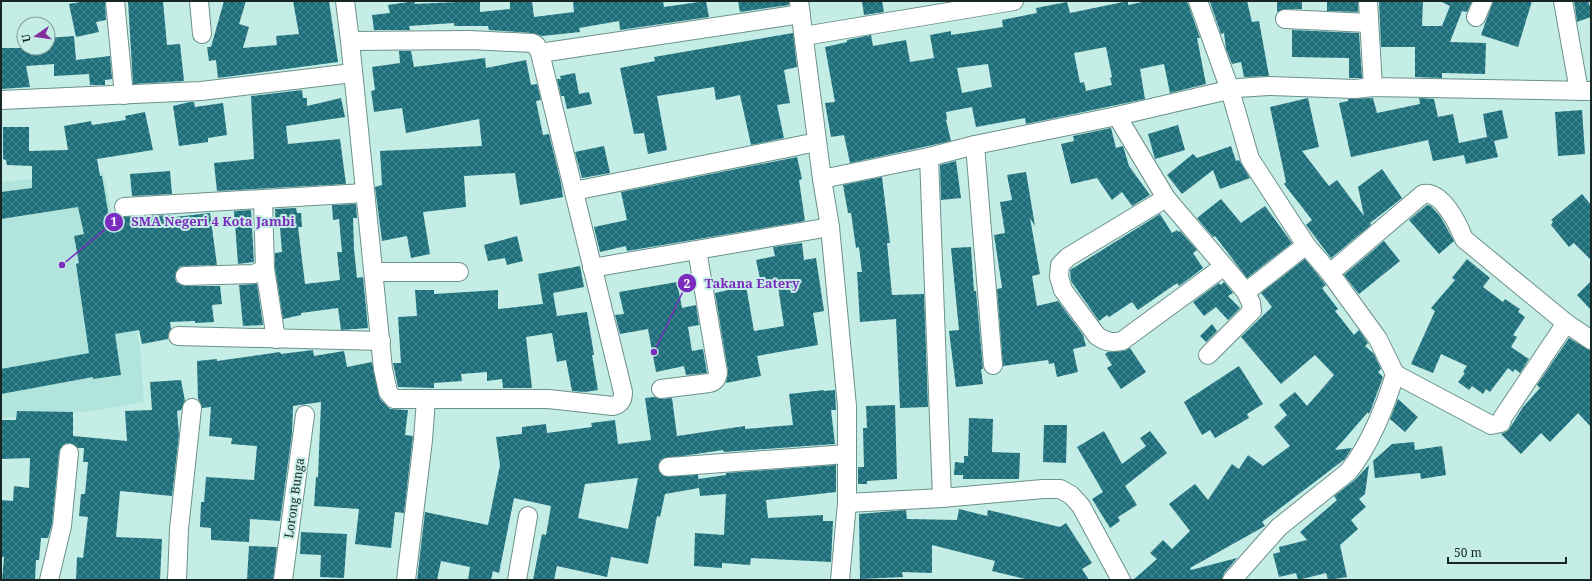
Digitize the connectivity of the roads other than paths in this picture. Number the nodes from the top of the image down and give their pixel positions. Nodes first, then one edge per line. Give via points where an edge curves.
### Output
1 (115, 1) edge
2 (199, 1) edge
3 (345, 1) edge
4 (1014, 1) edge
5 (1198, 1) edge
6 (1368, 1) edge
7 (1563, 1) edge
8 (800, 8) edge
9 (1285, 19) dead end
10 (1368, 23) junction
11 (202, 34) dead end
12 (804, 36) junction
13 (350, 41) junction
14 (540, 53) junction
15 (353, 73) junction
16 (1373, 87) junction
17 (1230, 90) junction
18 (1585, 91) edge
19 (124, 95) junction
20 (1, 100) edge
21 (1117, 116) junction
22 (817, 142) junction
23 (975, 145) junction
24 (929, 157) junction
25 (822, 179) junction
26 (574, 191) junction
27 (366, 193) junction
28 (1166, 198) junction
29 (263, 199) junction
30 (124, 207) dead end
31 (830, 227) junction
32 (1306, 245) junction
33 (697, 250) junction
34 (1223, 267) junction
35 (592, 268) junction
36 (265, 269) junction
37 (374, 272) junction
38 (459, 272) dead end
39 (1330, 273) junction
40 (184, 276) dead end
41 (1246, 292) junction
42 (1566, 323) junction
43 (178, 336) dead end
44 (276, 339) junction
45 (1591, 340) edge
46 (381, 341) junction
47 (1208, 355) dead end
48 (993, 365) dead end
49 (1395, 374) junction
50 (660, 389) dead end
51 (426, 399) junction
52 (192, 408) dead end
53 (305, 415) dead end
54 (69, 453) dead end
55 (847, 454) junction
56 (668, 467) dead end
57 (942, 498) junction
58 (847, 503) junction
59 (528, 516) dead end
60 (49, 580) edge
61 (177, 580) edge
62 (283, 580) edge
63 (406, 580) edge
64 (517, 580) edge
65 (840, 580) edge
66 (1121, 580) edge
67 (1232, 580) edge

1 - 19 street
2 - 11 street
3 - 13 street
4 - 12 street
5 - 17 street
6 - 10 street
7 - 18 street
8 - 12 street
8 - 14 street
9 - 10 street
10 - 16 street
12 - 22 street
13 - 14 street via 527,42 536,45
13 - 15 street
14 - 26 street
15 - 19 street via 201,91
15 - 27 street
16 - 17 street via 1355,89 1269,86
16 - 18 street
17 - 21 street
17 - 32 street via 1250,159
19 - 20 street
21 - 23 street
21 - 28 street
22 - 25 street
22 - 26 street
23 - 24 street
23 - 48 street
24 - 25 street
24 - 57 street
25 - 31 street
26 - 35 street
27 - 29 street
27 - 37 street
28 - 34 street
28 - 34 street via 1068,256 1060,265 1059,277 1063,290 1097,336 1109,342 1122,341
29 - 30 street
29 - 36 street
31 - 33 street
31 - 55 street via 848,406
32 - 39 street
32 - 41 street
33 - 35 street
33 - 50 street via 717,378 709,383
34 - 41 street
35 - 51 street via 623,392 621,402 613,406 548,399
36 - 40 street via 254,274
36 - 44 street
37 - 38 street
37 - 46 street
39 - 42 street via 1423,194 1429,193 1436,195 1457,220 1464,239
39 - 49 street via 1378,339
41 - 47 street via 1252,311
42 - 45 street
42 - 49 street via 1501,423 1491,425
43 - 44 street
44 - 46 street
46 - 51 street via 383,369 390,396 394,399
49 - 67 street via 1390,390 1354,465 1279,527
51 - 63 street via 424,440
52 - 61 street via 179,529
53 - 62 street, Lorong Bunga
54 - 60 street via 62,526
55 - 56 street
55 - 58 street
57 - 58 street
57 - 66 street via 1044,489 1060,489 1071,494 1081,506
58 - 65 street
59 - 64 street

